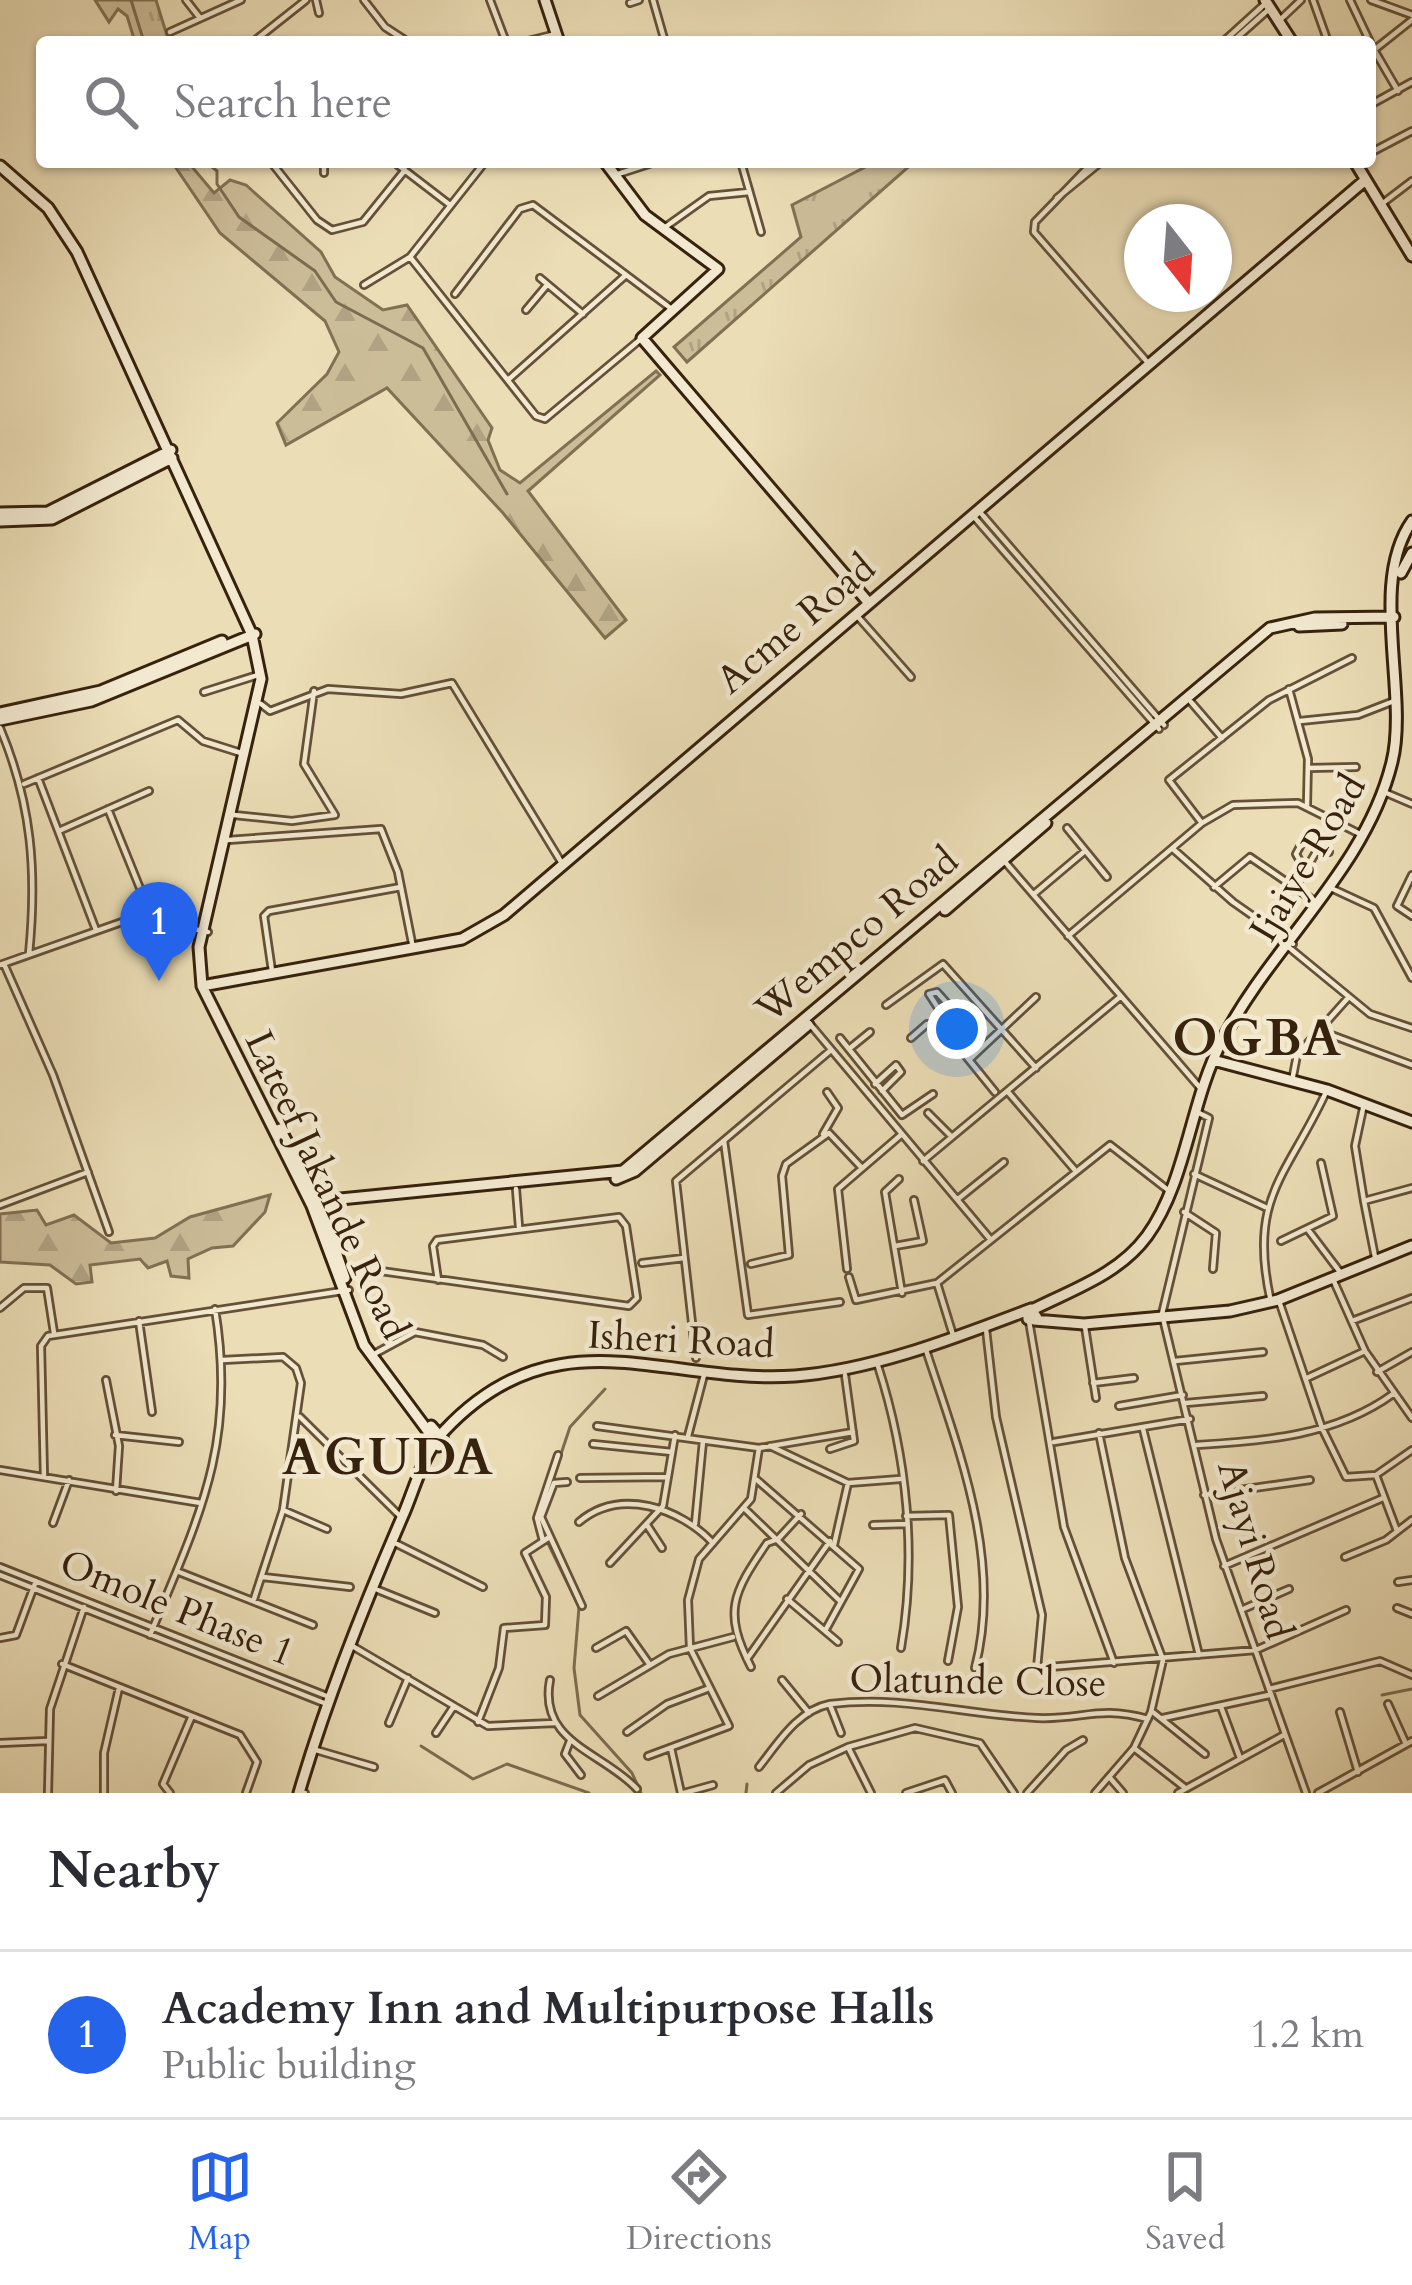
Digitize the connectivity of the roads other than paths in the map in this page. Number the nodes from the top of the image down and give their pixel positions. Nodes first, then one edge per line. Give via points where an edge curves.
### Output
1 (186, 0) edge
2 (241, 0) edge
3 (305, 0) edge
4 (316, 0) edge
5 (364, 0) edge
6 (490, 0) edge
7 (545, 0) edge
8 (639, 0) edge
9 (653, 0) edge
10 (1301, 0) edge
11 (1313, 0) edge
12 (1350, 0) edge
13 (1371, 0) edge
14 (630, 3) edge
15 (1267, 3) edge
16 (319, 13) dead end
17 (1412, 17) edge
18 (200, 18) junction
19 (1278, 20) junction
20 (170, 32) dead end
21 (260, 36) edge
22 (399, 36) edge
23 (504, 36) edge
24 (556, 36) edge
25 (663, 36) edge
26 (1230, 36) edge
27 (1237, 36) edge
28 (1288, 36) edge
29 (1326, 36) edge
30 (1368, 36) edge
31 (1376, 42) edge
32 (1376, 52) edge
33 (1412, 82) edge
34 (1398, 91) junction
35 (1376, 102) edge
36 (1412, 130) edge
37 (1376, 150) edge
38 (0, 166) edge
39 (277, 168) edge
40 (324, 168) edge
41 (402, 168) edge
42 (479, 168) edge
43 (608, 168) edge
44 (637, 168) edge
45 (743, 168) edge
46 (1091, 168) edge
47 (1357, 168) edge
48 (405, 170) junction
49 (324, 173) dead end
50 (613, 176) junction
51 (1363, 182) junction
52 (1412, 182) edge
53 (749, 192) junction
54 (451, 205) junction
55 (1378, 207) junction
56 (662, 230) junction
57 (761, 232) dead end
58 (1408, 241) edge
59 (1412, 256) edge
60 (410, 257) junction
61 (626, 275) junction
62 (539, 278) dead end
63 (364, 285) dead end
64 (547, 285) junction
65 (454, 293) dead end
66 (526, 310) dead end
67 (674, 310) junction
68 (583, 314) junction
69 (644, 337) junction
70 (1150, 366) junction
71 (508, 380) junction
72 (170, 454) junction
73 (974, 511) junction
74 (0, 517) edge
75 (1410, 531) edge
76 (1412, 553) edge
77 (1401, 573) junction
78 (870, 601) junction
79 (855, 614) junction
80 (1391, 619) junction
81 (253, 632) junction
82 (1352, 658) dead end
83 (261, 674) junction
84 (911, 677) dead end
85 (1289, 689) junction
86 (314, 691) junction
87 (204, 692) dead end
88 (1396, 700) junction
89 (1191, 702) junction
90 (261, 704) junction
91 (0, 720) edge
92 (1300, 721) junction
93 (1160, 725) junction
94 (1222, 738) junction
95 (245, 754) junction
96 (1356, 767) dead end
97 (1309, 768) junction
98 (38, 778) junction
99 (24, 784) junction
100 (149, 791) dead end
101 (1384, 792) junction
102 (1412, 804) edge
103 (1307, 805) junction
104 (108, 809) junction
105 (234, 815) junction
106 (1202, 823) junction
107 (1067, 828) dead end
108 (59, 830) junction
109 (1363, 836) junction
110 (228, 840) junction
111 (1318, 847) junction
112 (1173, 849) junction
113 (1085, 851) junction
114 (1329, 852) dead end
115 (1001, 857) junction
116 (563, 865) junction
117 (1305, 869) junction
118 (1412, 875) edge
119 (1107, 877) dead end
120 (401, 887) junction
121 (1214, 887) junction
122 (1295, 888) junction
123 (1333, 889) junction
124 (1033, 895) junction
125 (1317, 902) junction
126 (1412, 916) edge
127 (152, 918) junction
128 (97, 930) junction
129 (205, 931) junction
130 (1068, 936) junction
131 (1289, 945) junction
132 (412, 949) junction
133 (29, 954) junction
134 (2, 964) edge
135 (272, 971) junction
136 (1412, 978) edge
137 (203, 980) junction
138 (1036, 997) dead end
139 (1120, 997) junction
140 (1349, 997) junction
141 (960, 1004) dead end
142 (886, 1005) dead end
143 (953, 1010) junction
144 (944, 1017) junction
145 (808, 1022) junction
146 (940, 1024) junction
147 (1412, 1028) edge
148 (1004, 1030) junction
149 (1318, 1030) junction
150 (870, 1032) dead end
151 (840, 1038) dead end
152 (911, 1038) dead end
153 (849, 1049) junction
154 (831, 1050) junction
155 (969, 1060) junction
156 (1215, 1061) junction
157 (1412, 1065) edge
158 (1036, 1068) junction
159 (1292, 1081) junction
160 (878, 1087) junction
161 (1327, 1090) junction
162 (827, 1091) dead end
163 (1204, 1091) junction
164 (994, 1092) dead end
165 (1007, 1092) junction
166 (868, 1094) junction
167 (933, 1094) dead end
168 (1364, 1104) junction
169 (928, 1113) dead end
170 (1199, 1113) junction
171 (1412, 1122) edge
172 (823, 1134) junction
173 (902, 1134) junction
174 (952, 1137) junction
175 (724, 1138) junction
176 (923, 1161) junction
177 (1004, 1162) dead end
178 (1321, 1163) dead end
179 (861, 1167) junction
180 (1074, 1169) junction
181 (88, 1172) junction
182 (1194, 1174) junction
183 (899, 1179) dead end
184 (566, 1183) junction
185 (1412, 1188) edge
186 (516, 1189) junction
187 (1171, 1191) junction
188 (958, 1199) junction
189 (914, 1200) dead end
190 (1364, 1201) junction
191 (0, 1205) edge
192 (319, 1205) junction
193 (1266, 1208) junction
194 (1184, 1212) junction
195 (519, 1227) junction
196 (1309, 1231) junction
197 (110, 1232) dead end
198 (991, 1240) junction
199 (1281, 1241) dead end
200 (1412, 1245) edge
201 (895, 1246) junction
202 (1376, 1257) junction
203 (684, 1258) junction
204 (642, 1263) dead end
205 (751, 1264) dead end
206 (1213, 1269) dead end
207 (381, 1271) dead end
208 (1335, 1276) junction
209 (438, 1280) junction
210 (938, 1282) junction
211 (346, 1290) junction
212 (902, 1293) junction
213 (1412, 1298) edge
214 (1274, 1299) junction
215 (840, 1302) dead end
216 (0, 1308) edge
217 (215, 1309) junction
218 (1162, 1316) junction
219 (1032, 1317) junction
220 (139, 1321) junction
221 (1352, 1321) junction
222 (1084, 1322) junction
223 (986, 1329) junction
224 (54, 1333) junction
225 (953, 1335) junction
226 (926, 1350) junction
227 (1364, 1351) junction
228 (1263, 1352) dead end
229 (1412, 1352) edge
230 (376, 1353) junction
231 (503, 1357) dead end
232 (696, 1358) dead end
233 (223, 1360) junction
234 (1175, 1361) junction
235 (878, 1366) junction
236 (1377, 1372) junction
237 (704, 1375) junction
238 (845, 1375) junction
239 (1134, 1378) dead end
240 (1307, 1378) junction
241 (781, 1379) junction
242 (106, 1380) dead end
243 (1094, 1383) junction
244 (1393, 1394) junction
245 (1263, 1396) dead end
246 (1096, 1398) dead end
247 (1185, 1399) junction
248 (1119, 1406) dead end
249 (1409, 1408) edge
250 (152, 1412) dead end
251 (415, 1413) junction
252 (299, 1416) junction
253 (1412, 1418) edge
254 (1190, 1419) junction
255 (597, 1426) dead end
256 (1322, 1428) junction
257 (1143, 1429) junction
258 (853, 1432) junction
259 (1099, 1433) junction
260 (115, 1435) junction
261 (675, 1435) junction
262 (688, 1436) junction
263 (439, 1441) junction
264 (703, 1441) junction
265 (179, 1442) dead end
266 (1052, 1442) junction
267 (593, 1444) dead end
268 (1197, 1445) junction
269 (770, 1446) junction
270 (759, 1448) junction
271 (830, 1449) dead end
272 (1412, 1450) edge
273 (672, 1452) junction
274 (558, 1455) dead end
275 (427, 1460) junction
276 (0, 1470) edge
277 (1376, 1475) junction
278 (44, 1477) junction
279 (667, 1477) junction
280 (580, 1478) dead end
281 (902, 1479) junction
282 (69, 1480) junction
283 (757, 1480) junction
284 (1310, 1480) dead end
285 (567, 1482) dead end
286 (848, 1483) junction
287 (116, 1491) junction
288 (1204, 1495) junction
289 (1383, 1498) junction
290 (204, 1504) junction
291 (663, 1506) junction
292 (745, 1508) junction
293 (283, 1510) junction
294 (801, 1514) junction
295 (402, 1518) junction
296 (907, 1520) junction
297 (1412, 1520) edge
298 (579, 1522) dead end
299 (52, 1523) dead end
300 (695, 1524) junction
301 (647, 1525) junction
302 (873, 1525) dead end
303 (327, 1529) dead end
304 (1397, 1531) junction
305 (546, 1539) junction
306 (774, 1541) junction
307 (832, 1543) junction
308 (397, 1544) junction
309 (713, 1544) junction
310 (662, 1548) dead end
311 (1345, 1557) dead end
312 (610, 1563) dead end
313 (1224, 1567) junction
314 (807, 1568) junction
315 (0, 1571) edge
316 (178, 1571) junction
317 (263, 1577) junction
318 (1412, 1580) edge
319 (1398, 1582) dead end
320 (34, 1585) junction
321 (350, 1587) dead end
322 (483, 1587) dead end
323 (1289, 1589) dead end
324 (378, 1590) junction
325 (786, 1598) junction
326 (254, 1599) junction
327 (840, 1601) junction
328 (85, 1605) junction
329 (582, 1606) dead end
330 (1397, 1608) dead end
331 (1241, 1610) junction
332 (1346, 1610) dead end
333 (435, 1613) dead end
334 (1412, 1614) edge
335 (313, 1625) dead end
336 (825, 1631) junction
337 (152, 1632) junction
338 (733, 1636) junction
339 (0, 1638) edge
340 (838, 1642) dead end
341 (354, 1647) junction
342 (596, 1648) dead end
343 (690, 1648) junction
344 (901, 1648) dead end
345 (1256, 1650) junction
346 (1198, 1655) junction
347 (747, 1659) junction
348 (1162, 1660) junction
349 (948, 1661) dead end
350 (1114, 1663) junction
351 (62, 1664) junction
352 (650, 1665) junction
353 (751, 1667) dead end
354 (975, 1668) dead end
355 (1412, 1675) edge
356 (408, 1678) junction
357 (550, 1680) dead end
358 (782, 1680) dead end
359 (119, 1688) junction
360 (707, 1688) junction
361 (1270, 1692) junction
362 (598, 1696) dead end
363 (330, 1702) junction
364 (1220, 1704) junction
365 (1388, 1704) dead end
366 (830, 1705) junction
367 (454, 1706) junction
368 (1340, 1712) dead end
369 (809, 1713) junction
370 (1150, 1716) junction
371 (190, 1718) junction
372 (1163, 1718) junction
373 (478, 1722) junction
374 (388, 1723) dead end
375 (555, 1723) junction
376 (627, 1732) dead end
377 (436, 1733) dead end
378 (842, 1733) dead end
379 (1285, 1735) junction
380 (1083, 1740) dead end
381 (47, 1741) junction
382 (569, 1741) junction
383 (0, 1743) edge
384 (1409, 1743) edge
385 (848, 1747) junction
386 (671, 1748) junction
387 (1134, 1748) junction
388 (314, 1749) junction
389 (1205, 1754) dead end
390 (648, 1756) dead end
391 (1240, 1758) junction
392 (374, 1767) dead end
393 (759, 1767) dead end
394 (1358, 1772) junction
395 (580, 1775) dead end
396 (1110, 1778) junction
397 (713, 1785) dead end
398 (637, 1789) dead end
399 (1181, 1790) edge
400 (48, 1793) edge
401 (104, 1793) edge
402 (170, 1793) edge
403 (246, 1793) edge
404 (303, 1793) edge
405 (683, 1793) edge
406 (776, 1793) edge
407 (871, 1793) edge
408 (906, 1793) edge
409 (952, 1793) edge
410 (1014, 1793) edge
411 (1027, 1793) edge
412 (1095, 1793) edge
413 (1123, 1793) edge
414 (1306, 1793) edge
415 (1318, 1793) edge

1 - 18 street
2 - 18 street
3 - 21 street
4 - 16 street
5 - 22 street
6 - 23 street
7 - 24 main road
8 - 14 street
9 - 25 street
10 - 19 street
11 - 29 street
12 - 30 street
13 - 17 street
15 - 19 main road
15 - 26 street
15 - 27 street
17 - 31 street
18 - 20 street
19 - 28 main road
32 - 34 street
33 - 34 street
34 - 35 street
36 - 37 street
38 - 72 main road via 69,237
39 - 48 street via 332,230 363,222
40 - 49 street
41 - 48 street
42 - 54 street
43 - 50 main road
44 - 50 street
45 - 53 street
46 - 70 street via 1035,222 1039,241
47 - 51 main road
48 - 54 street
50 - 56 main road
51 - 55 main road
51 - 70 main road, Acme Road
52 - 55 street
53 - 56 street via 709,196
53 - 57 street
54 - 60 street
55 - 58 main road
56 - 67 main road via 718,268
58 - 59 main road
60 - 63 street
60 - 71 street
61 - 65 street via 528,205
61 - 67 street
61 - 68 street
62 - 64 street
64 - 66 street
64 - 68 street
67 - 69 main road
68 - 71 street
69 - 71 street via 551,418 536,416
69 - 78 main road
70 - 73 main road, Acme Road
72 - 74 main road via 48,512
72 - 81 main road
73 - 78 main road, Acme Road
73 - 93 street
75 - 77 main road, Ijaiye Road
75 - 80 main road, Ijaiye Road
76 - 77 main road
77 - 80 main road, Ijaiye Road
78 - 79 main road, Acme Road
79 - 84 street
79 - 116 main road, Acme Road
80 - 88 main road, Ijaiye Road
80 - 89 main road, Wempco Road via 1274,632
80 - 93 main road, Wempco Road via 1316,618 1270,628
80 - 101 main road, Ijaiye Road via 1401,726
81 - 83 main road
81 - 90 main road via 267,667
81 - 91 main road via 92,701
82 - 85 street
83 - 87 street
83 - 95 main road
85 - 92 street
85 - 94 street
86 - 90 street via 273,710
86 - 105 street via 304,764 335,815
86 - 116 street via 401,694 452,683
88 - 92 street via 1358,715
88 - 101 main road, Ijaiye Road
89 - 93 main road, Wempco Road
89 - 94 street
90 - 105 main road
91 - 99 street
92 - 97 street
93 - 115 main road, Wempco Road
94 - 106 street via 1168,782
95 - 98 street via 203,741 178,720
95 - 129 main road
96 - 97 street
97 - 103 street
98 - 99 street
98 - 108 street
99 - 133 street via 36,863
100 - 104 street
101 - 102 street
101 - 109 main road, Ijaiye Road
103 - 106 street via 1244,802
103 - 109 street
104 - 108 street
104 - 127 street
105 - 110 main road
106 - 112 street
107 - 113 street
108 - 128 street
109 - 123 main road, Ijaiye Road
109 - 125 main road, Ijaiye Road
110 - 120 street via 381,829
110 - 129 main road
111 - 114 street
111 - 117 street
111 - 117 street via 1308,839 1296,849
112 - 121 street
112 - 130 street
113 - 119 street
113 - 124 street
115 - 124 street
115 - 145 main road, Wempco Road
116 - 132 main road, Acme Road via 485,928
117 - 122 street
118 - 126 street via 1397,906
120 - 132 street
120 - 135 street via 269,910
121 - 122 street via 1250,857
121 - 131 street
122 - 125 street
123 - 131 main road, Ijaiye Road
123 - 136 street via 1372,906
124 - 130 street
125 - 131 main road, Ijaiye Road
127 - 128 street
127 - 129 street
128 - 133 street
129 - 137 main road
130 - 139 street
131 - 140 street
131 - 156 main road, Ijaiye Road
132 - 135 main road, Acme Road
133 - 134 street
134 - 181 street
135 - 137 main road, Acme Road
137 - 192 main road, Lateef Jakande Road
138 - 148 street
139 - 158 street
139 - 163 street
140 - 147 street
140 - 149 street
141 - 143 street
142 - 148 street via 943,964
143 - 144 street
143 - 144 street via 937,992 929,994
144 - 146 street
145 - 154 street
145 - 184 main road, Wempco Road via 623,1171
146 - 152 street
146 - 155 street
148 - 155 street
148 - 158 street
149 - 157 street
149 - 159 street via 1297,1055
150 - 153 street
151 - 153 street
153 - 160 street
154 - 166 street
154 - 175 street
155 - 164 street
156 - 159 main road
156 - 163 main road, Ijaiye Road
158 - 165 street
159 - 161 main road
160 - 166 street
160 - 167 street via 905,1116
161 - 168 main road
161 - 193 street
162 - 172 street via 838,1108
163 - 170 main road, Ijaiye Road
163 - 187 main road, Ijaiye Road
165 - 174 street
165 - 180 street
166 - 173 street
168 - 171 main road
168 - 190 street via 1355,1146
169 - 174 street
170 - 182 street via 1208,1118
170 - 187 main road, Ijaiye Road
172 - 179 street via 835,1136
172 - 205 street via 783,1169 789,1255
173 - 176 street
173 - 179 street
174 - 176 street
175 - 203 street via 676,1181
175 - 215 street via 748,1316
176 - 188 street
177 - 188 street
178 - 196 street via 1333,1216
179 - 212 street via 835,1196 856,1300
180 - 187 street via 1110,1145
180 - 198 street
181 - 191 street
181 - 197 street
182 - 193 street
182 - 194 street
183 - 201 street via 885,1192
184 - 186 main road, Wempco Road
184 - 192 main road, Wempco Road
185 - 190 street
186 - 192 main road, Wempco Road
186 - 195 street
187 - 219 main road, Isheri Road via 1153,1236 1133,1259
188 - 198 street
189 - 201 street via 923,1241
190 - 202 street
192 - 211 main road, Lateef Jakande Road
193 - 214 street via 1264,1260
194 - 206 street via 1216,1233
194 - 218 street
195 - 209 street via 437,1240
195 - 209 street via 619,1216 635,1302
196 - 199 street
196 - 208 street
198 - 210 street
200 - 202 main road
200 - 208 main road
201 - 212 street
202 - 208 main road
203 - 204 street
203 - 232 street
207 - 209 street
208 - 214 main road
208 - 221 street
210 - 212 street
210 - 225 street
211 - 217 street
211 - 230 main road, Lateef Jakande Road
211 - 251 main road, Lateef Jakande Road via 364,1345
213 - 221 street
214 - 218 main road
214 - 240 street
216 - 224 street via 24,1288 46,1288
217 - 220 street
217 - 233 street
218 - 222 main road
218 - 234 street, Ajayi Road
219 - 222 main road
219 - 223 main road, Isheri Road
219 - 225 main road, Isheri Road
219 - 266 street
220 - 224 street
220 - 250 street
221 - 227 street
222 - 243 street
223 - 226 main road, Isheri Road
223 - 350 street via 1020,1540 1040,1605 1037,1669
224 - 278 street via 41,1346
225 - 241 main road, Isheri Road via 851,1368
226 - 235 main road, Isheri Road
226 - 354 street via 975,1512 986,1600
227 - 236 street
227 - 240 street
228 - 234 street
229 - 236 street
230 - 231 street via 415,1332 483,1345
230 - 263 main road, Lateef Jakande Road
233 - 252 street via 291,1362 301,1383
233 - 290 street via 223,1422
234 - 247 street, Ajayi Road
235 - 238 main road, Isheri Road
235 - 281 street
236 - 244 street
237 - 241 main road, Isheri Road
237 - 262 street
237 - 263 main road, Isheri Road via 609,1364 557,1371 496,1398
238 - 241 main road, Isheri Road
238 - 258 street
239 - 243 street
240 - 256 street
241 - 263 main road, Isheri Road via 629,1359 565,1364 506,1386
242 - 260 street
243 - 246 street
244 - 249 street
244 - 256 street
245 - 247 street
247 - 248 street
247 - 254 street, Ajayi Road
249 - 253 street
251 - 263 main road, Lateef Jakande Road
251 - 275 main road via 429,1443
252 - 293 street
252 - 295 street
254 - 257 street
254 - 268 street, Ajayi Road
255 - 261 street
256 - 268 street
256 - 277 street via 1346,1477
257 - 259 street
257 - 346 street
258 - 269 street
258 - 271 street via 854,1441
259 - 266 street
259 - 348 street via 1125,1558
260 - 265 street
260 - 287 street
261 - 262 street
261 - 273 street
262 - 264 street
263 - 275 main road, Isheri Road
263 - 308 main road, Isheri Road
264 - 270 street
264 - 300 street
266 - 350 street via 1070,1550
267 - 273 street
268 - 288 street, Ajayi Road
269 - 270 street
269 - 286 street
270 - 283 street
272 - 277 street
273 - 279 street
274 - 305 street via 537,1518
275 - 295 main road, Isheri Road
276 - 278 street
277 - 289 street
278 - 282 street
279 - 280 street
279 - 291 street
281 - 286 street
281 - 296 street
282 - 287 street
282 - 299 street
283 - 292 street
283 - 294 street
284 - 288 street
285 - 305 street via 554,1483 548,1495
286 - 307 street
287 - 290 street
288 - 313 street, Ajayi Road
289 - 304 street
289 - 313 street
290 - 316 street
291 - 298 street via 597,1509
291 - 300 street
291 - 301 street
292 - 306 street
292 - 309 street
293 - 303 street
293 - 317 street
294 - 306 street
294 - 307 street
295 - 363 main road, Isheri Road
296 - 302 street
296 - 344 street
296 - 349 street via 949,1515 958,1606
297 - 304 street
300 - 309 street
301 - 310 street
301 - 312 street
304 - 311 street
305 - 329 street
305 - 373 street via 525,1552 546,1597 545,1625 504,1628
306 - 314 street
306 - 338 street via 737,1598
307 - 314 street
307 - 327 street via 859,1569
308 - 322 street
308 - 324 main road, Isheri Road
309 - 343 street via 691,1582
313 - 331 street, Ajayi Road
314 - 325 street
314 - 327 street
315 - 320 street, Omole Phase 1
316 - 326 street
316 - 337 street
317 - 321 street
317 - 326 street
318 - 319 street
320 - 328 street, Omole Phase 1
320 - 339 street via 16,1635
323 - 331 street
324 - 333 street
324 - 341 main road, Isheri Road
325 - 336 street
325 - 347 street
326 - 335 street
327 - 336 street
328 - 337 street, Omole Phase 1
328 - 351 street
330 - 334 street
331 - 345 street, Ajayi Road
332 - 345 street
336 - 340 street
337 - 363 street, Omole Phase 1
338 - 343 street
338 - 347 street
341 - 356 street
341 - 363 main road, Isheri Road
342 - 352 street via 630,1632
343 - 352 street
343 - 360 street
345 - 346 street
345 - 361 street, Ajayi Road
346 - 348 street
347 - 353 street
348 - 350 street
348 - 370 street
351 - 359 street
351 - 381 street
352 - 362 street
355 - 361 street via 1380,1660
356 - 367 street
356 - 374 street
357 - 375 street
358 - 369 street
359 - 371 street
359 - 401 street
360 - 376 street
360 - 386 street via 730,1723
361 - 364 street
361 - 379 street, Ajayi Road
363 - 388 main road, Isheri Road
364 - 372 street
364 - 391 street
365 - 384 street
366 - 369 street, Olatunde Close
366 - 370 street, Olatunde Close via 906,1700 1014,1717 1102,1709
366 - 378 street
367 - 373 street
367 - 377 street
368 - 394 street
369 - 393 street, Olatunde Close
370 - 372 street, Olatunde Close
370 - 387 street
371 - 402 street via 163,1784
371 - 403 street via 249,1743 257,1762
372 - 389 street, Olatunde Close
373 - 375 street via 500,1729
375 - 382 street
379 - 391 street
379 - 414 street, Ajayi Road
380 - 411 street
381 - 383 street
381 - 400 street
382 - 395 street via 565,1754
382 - 398 street
384 - 394 street
385 - 406 street
385 - 407 street
385 - 410 street via 915,1728 974,1741
386 - 390 street
386 - 405 street
387 - 396 street
387 - 399 street
388 - 392 street
388 - 404 main road, Isheri Road
391 - 399 street
394 - 415 street
396 - 412 street
396 - 413 street
397 - 405 street
408 - 409 street via 940,1780

